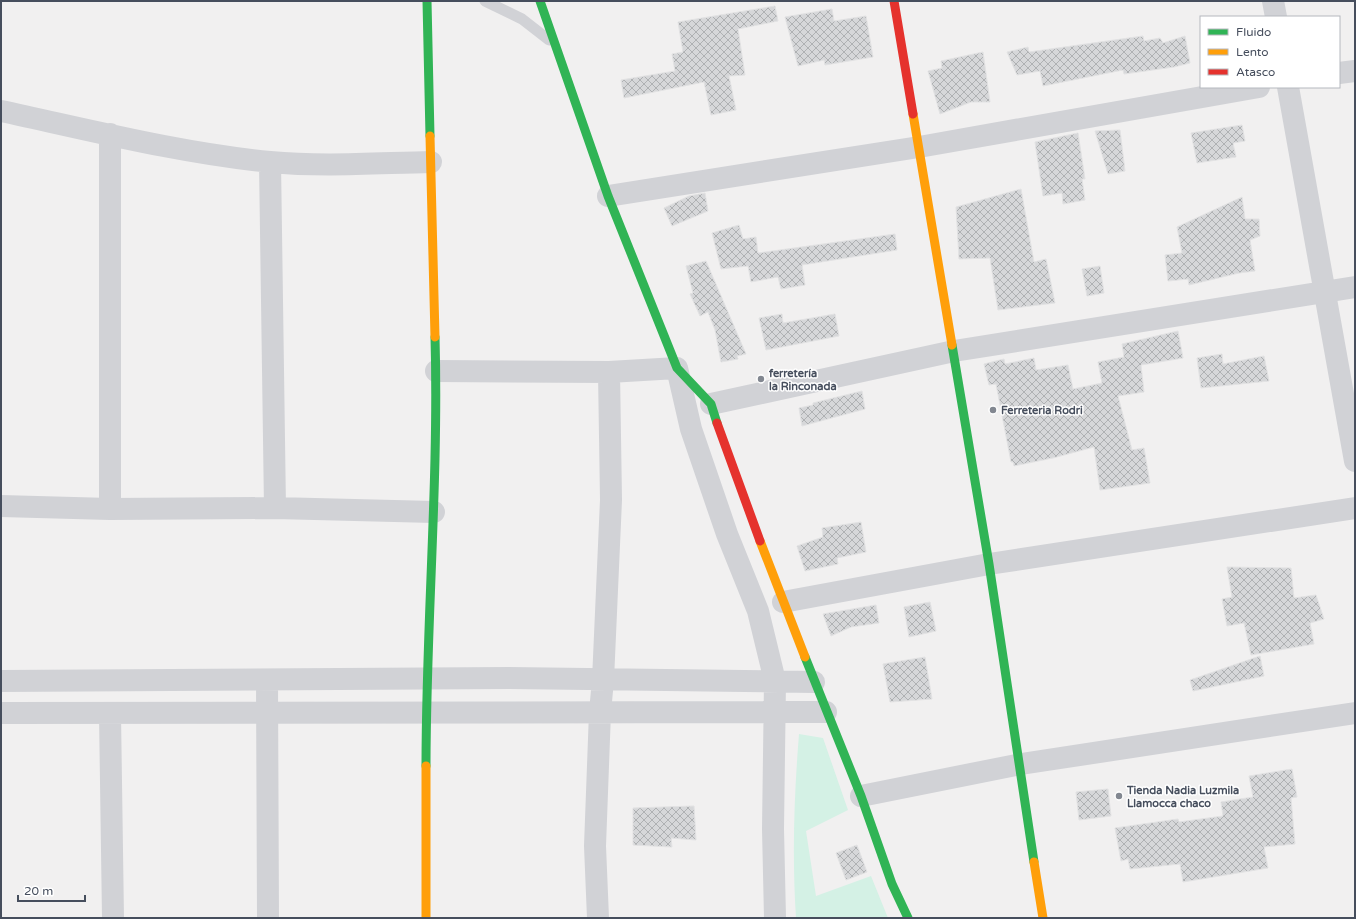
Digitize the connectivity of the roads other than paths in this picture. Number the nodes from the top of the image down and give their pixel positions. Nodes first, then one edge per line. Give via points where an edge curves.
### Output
1 (427, 1) edge
2 (485, 1) edge
3 (540, 1) edge
4 (894, 1) edge
5 (1273, 1) edge
6 (1276, 16) edge
7 (555, 44) junction
8 (1355, 71) edge
9 (1340, 74) edge
10 (1253, 88) edge
11 (1288, 88) edge
12 (1, 111) edge
13 (110, 134) junction
14 (918, 147) junction
15 (270, 162) junction
16 (431, 162) junction
17 (608, 196) junction
18 (1355, 287) edge
19 (1324, 292) junction
20 (954, 351) junction
21 (677, 368) junction
22 (436, 371) junction
23 (609, 372) junction
24 (711, 404) junction
25 (1355, 461) edge
26 (1, 506) edge
27 (274, 508) junction
28 (1355, 508) edge
29 (110, 509) junction
30 (434, 512) junction
31 (989, 564) junction
32 (783, 602) junction
33 (427, 679) junction
34 (267, 680) junction
35 (603, 680) junction
36 (1, 681) edge
37 (775, 681) junction
38 (814, 682) junction
39 (426, 712) junction
40 (600, 712) junction
41 (775, 712) junction
42 (826, 712) junction
43 (1, 713) edge
44 (267, 713) junction
45 (1355, 713) edge
46 (110, 714) junction
47 (1021, 764) junction
48 (861, 796) junction
49 (113, 918) edge
50 (268, 918) edge
51 (426, 918) edge
52 (598, 918) edge
53 (775, 918) edge
54 (908, 918) edge
55 (1043, 918) edge

1 - 16 street
2 - 7 lane via 522,19
3 - 7 street
4 - 14 street
5 - 6 street
7 - 17 street
8 - 9 street
10 - 14 street
11 - 19 street
12 - 13 street
13 - 15 street via 201,152
13 - 29 street
14 - 17 street
14 - 20 street
15 - 16 street
15 - 27 street
16 - 22 street
17 - 21 street
18 - 19 street
19 - 20 street
19 - 25 street
20 - 24 street
20 - 31 street
21 - 23 street
21 - 24 street
21 - 37 street via 691,429 727,534 758,611
22 - 23 street
22 - 30 street
23 - 35 street via 611,500
24 - 32 street
26 - 29 street
27 - 29 street
27 - 30 street
28 - 31 street
30 - 33 street
31 - 32 street
31 - 47 street
32 - 38 street
33 - 34 street
33 - 35 street
33 - 39 street
34 - 36 street
34 - 44 street
35 - 37 street
35 - 40 street
37 - 38 street
37 - 41 street
38 - 42 street
39 - 40 street
39 - 44 street
39 - 51 street
40 - 41 street
40 - 52 street via 595,846
41 - 42 street
41 - 53 street
42 - 48 street
43 - 46 street
44 - 46 street
44 - 50 street
45 - 47 street
46 - 49 street
47 - 48 street
47 - 55 street
48 - 54 street via 892,884

